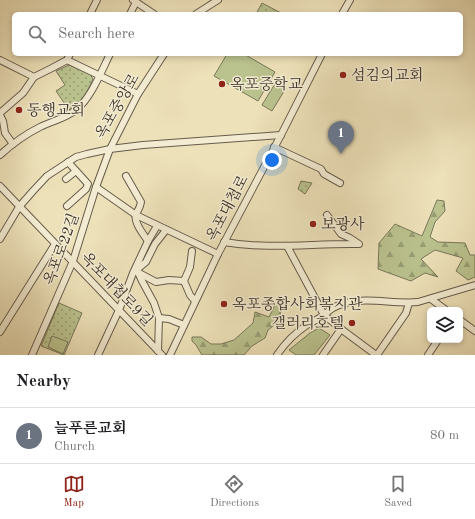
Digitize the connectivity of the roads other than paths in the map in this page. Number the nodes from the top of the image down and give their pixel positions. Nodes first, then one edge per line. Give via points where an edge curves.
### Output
1 (97, 0) edge
2 (218, 0) edge
3 (350, 0) edge
4 (135, 1) edge
5 (91, 12) edge
6 (131, 12) edge
7 (151, 12) edge
8 (199, 12) edge
9 (343, 12) edge
10 (109, 56) edge
11 (163, 56) edge
12 (321, 56) edge
13 (68, 57) edge
14 (0, 60) edge
15 (100, 75) junction
16 (34, 76) junction
17 (138, 94) junction
18 (0, 114) edge
19 (280, 135) junction
20 (13, 144) junction
21 (274, 147) junction
22 (110, 150) junction
23 (0, 155) edge
24 (68, 162) junction
25 (76, 171) junction
26 (126, 176) dead end
27 (66, 179) dead end
28 (340, 182) dead end
29 (0, 186) edge
30 (96, 187) junction
31 (67, 206) dead end
32 (19, 207) junction
33 (136, 215) junction
34 (327, 215) dead end
35 (157, 226) junction
36 (166, 230) junction
37 (0, 239) edge
38 (148, 241) junction
39 (224, 242) junction
40 (55, 244) junction
41 (287, 246) junction
42 (192, 251) dead end
43 (218, 254) junction
44 (73, 262) junction
45 (136, 272) junction
46 (184, 281) junction
47 (475, 284) edge
48 (431, 299) junction
49 (195, 301) junction
50 (409, 303) junction
51 (442, 307) edge
52 (119, 310) junction
53 (324, 315) junction
54 (159, 318) junction
55 (463, 322) edge
56 (184, 325) junction
57 (341, 329) junction
58 (475, 331) edge
59 (0, 332) edge
60 (436, 343) edge
61 (160, 353) edge
62 (32, 355) edge
63 (98, 355) edge
64 (170, 355) edge
65 (277, 355) edge
66 (323, 355) edge
67 (376, 355) edge
68 (428, 355) edge

1 - 5 street
2 - 8 street
3 - 9 street
4 - 6 street
4 - 7 street
10 - 15 street
11 - 17 street, 옥포중앙로
12 - 19 street, 옥포대첩로
13 - 15 street
13 - 16 street
14 - 16 street
15 - 17 street
15 - 20 street via 88,98 78,109 40,127
16 - 18 street via 23,93
17 - 22 street, 옥포중앙로
18 - 20 street via 5,133
19 - 21 street, 옥포대첩로
19 - 22 street via 143,145
20 - 23 street
21 - 28 street via 321,168 324,174
21 - 39 street, 옥포대첩로
22 - 24 street, 옥포중앙로 via 76,157
22 - 30 street, 옥포로22길
24 - 25 street
24 - 32 street, 옥포중앙로 via 47,176
25 - 27 street
25 - 31 street via 88,184 86,189
26 - 33 street via 141,202
29 - 32 street, 옥포대첩로9길
30 - 33 street
30 - 44 street, 옥포로22길
32 - 37 street, 옥포중앙로
32 - 40 street, 옥포대첩로9길
33 - 35 street
33 - 38 street via 135,220
34 - 41 street via 341,234 359,244
35 - 36 street
35 - 38 street
36 - 43 street
36 - 45 street via 146,262
38 - 45 street
39 - 41 street
39 - 43 street, 옥포대첩로
40 - 44 street, 옥포대첩로9길
40 - 59 street
41 - 53 street
42 - 46 street via 190,267
43 - 49 street, 옥포대첩로
44 - 52 street, 옥포대첩로9길
44 - 62 street, 옥포로22길
45 - 46 street via 156,282
45 - 52 street
45 - 54 street via 154,303
46 - 49 street
47 - 48 street
48 - 50 street
48 - 51 street
49 - 56 street, 옥포대첩로
50 - 53 street via 357,301 332,308
50 - 67 street via 406,313
52 - 61 street, 옥포대첩로9길
52 - 63 street
53 - 57 street
53 - 65 street via 294,335
54 - 56 street
54 - 61 street
55 - 58 street
56 - 64 street, 옥포대첩로
57 - 66 street
57 - 67 street
60 - 68 street

